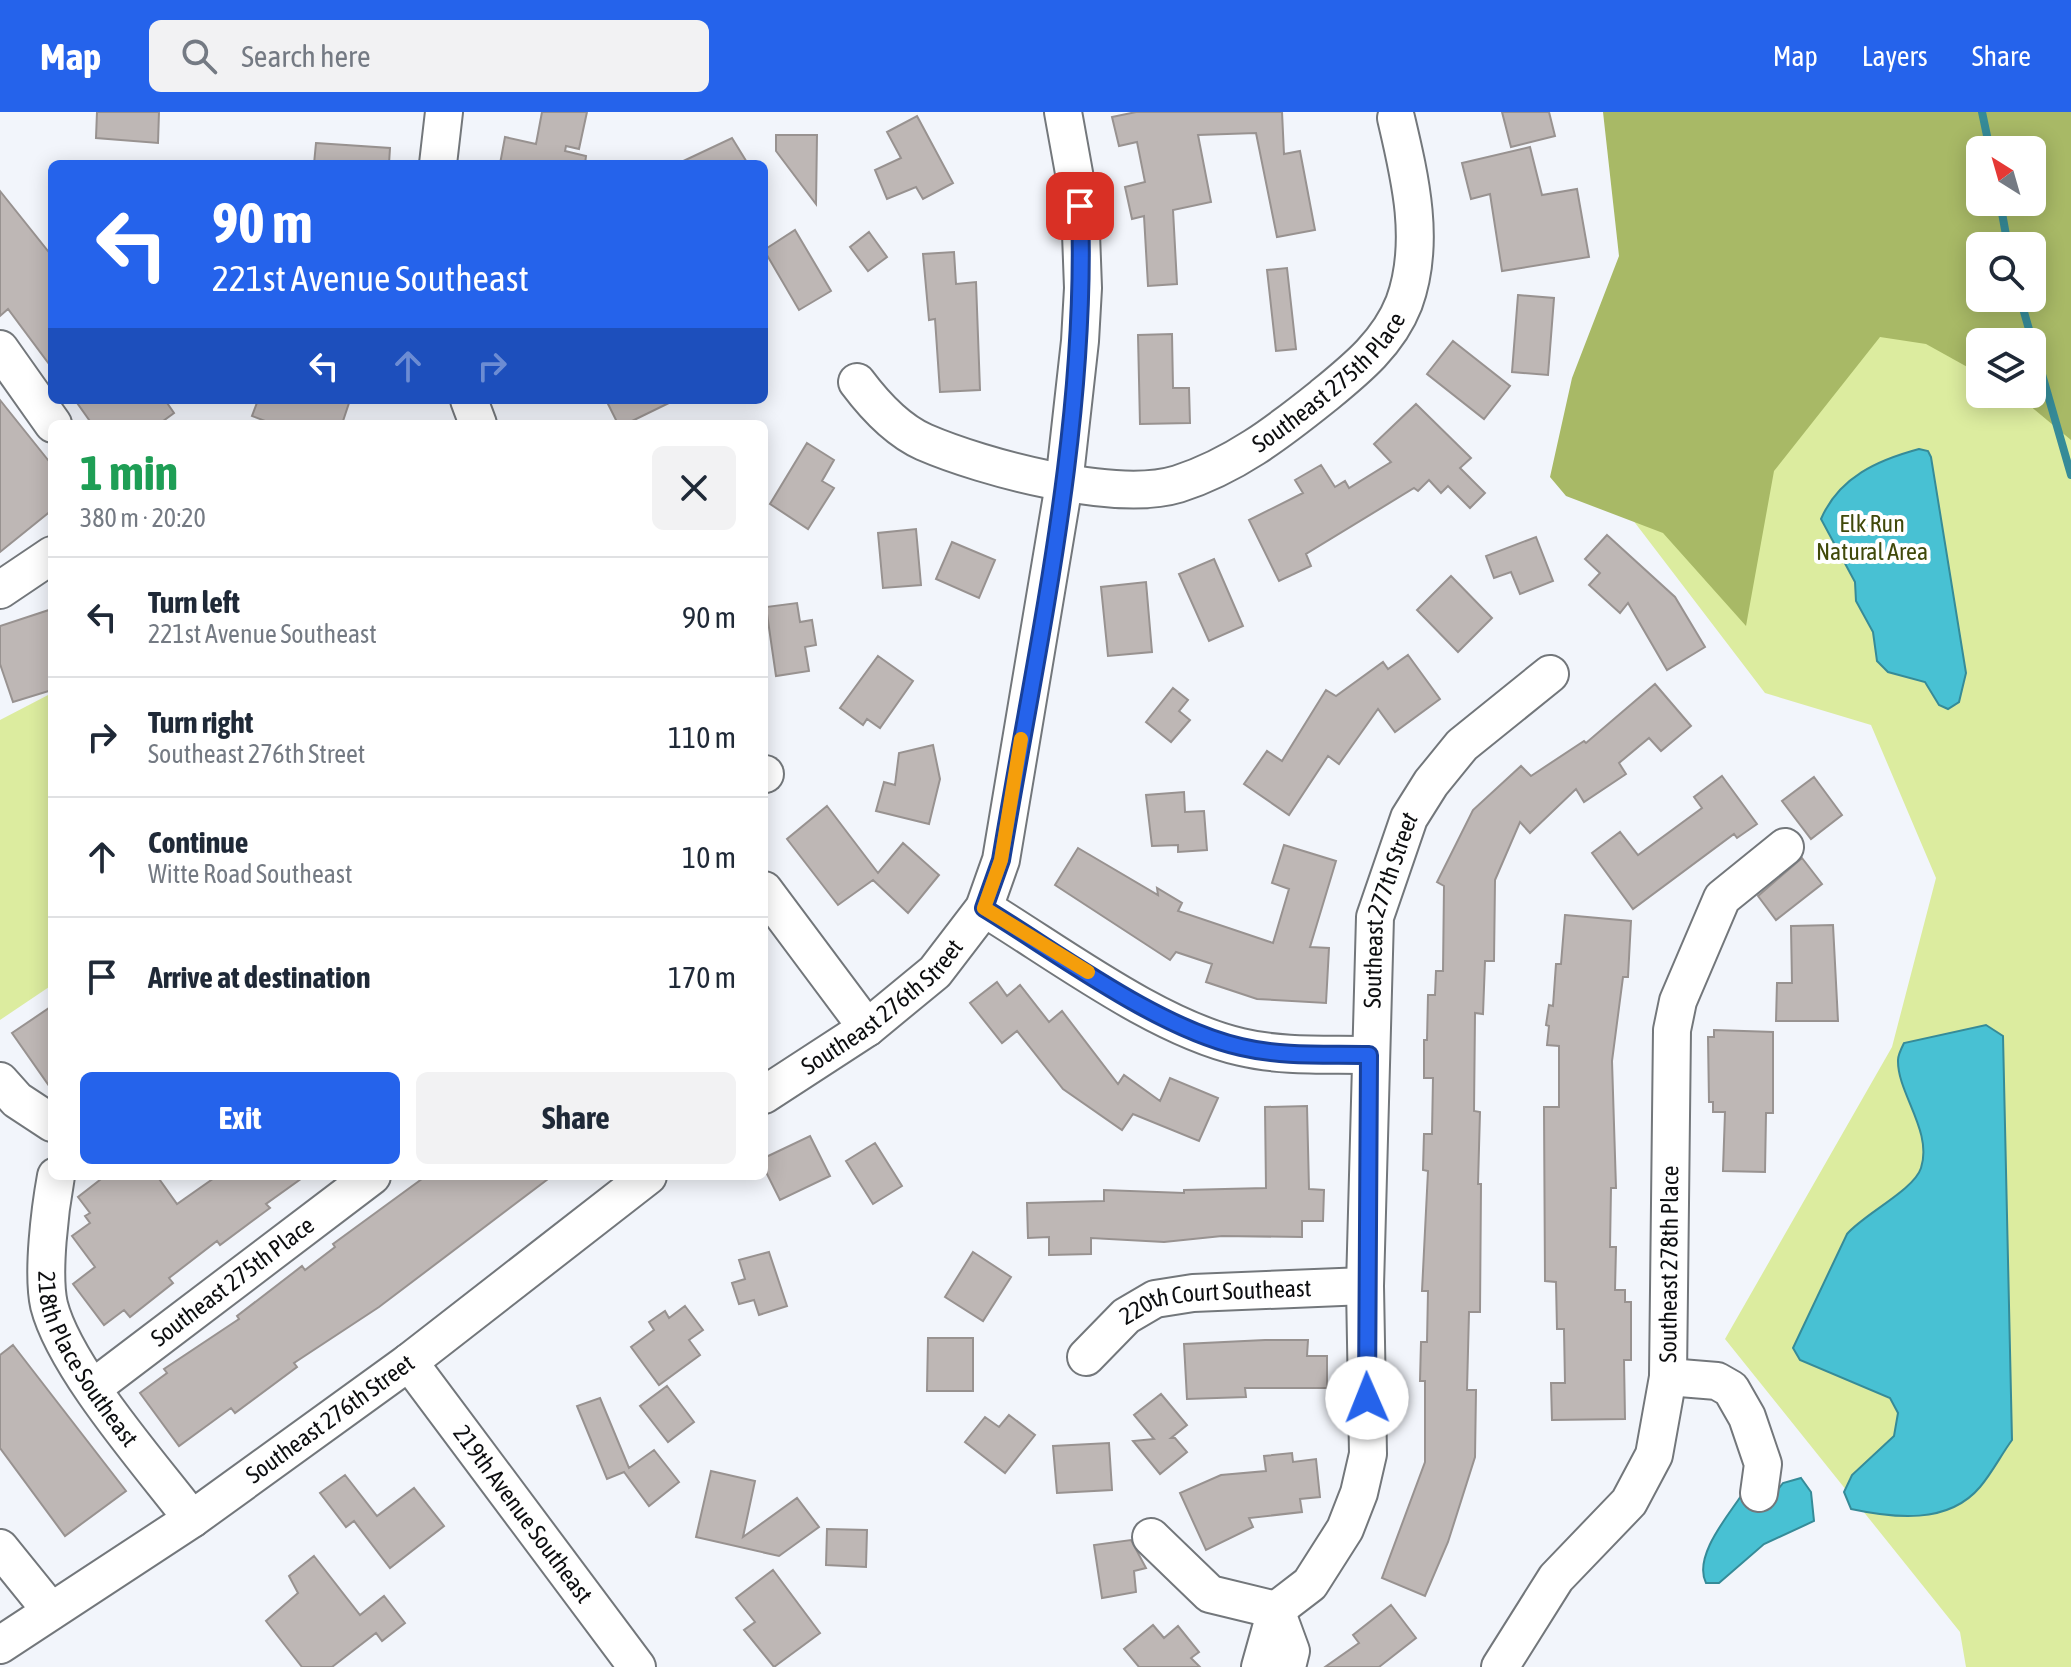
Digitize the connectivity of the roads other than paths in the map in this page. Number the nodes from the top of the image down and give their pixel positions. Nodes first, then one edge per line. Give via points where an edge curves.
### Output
1 (444, 112) edge
2 (1063, 112) edge
3 (1396, 118) dead end
4 (438, 160) edge
5 (0, 349) edge
6 (857, 382) dead end
7 (50, 420) edge
8 (1064, 484) junction
9 (48, 558) edge
10 (0, 590) edge
11 (1550, 674) dead end
12 (1785, 847) dead end
13 (768, 895) edge
14 (984, 908) junction
15 (867, 1028) junction
16 (1369, 1055) junction
17 (0, 1081) edge
18 (768, 1092) edge
19 (48, 1120) edge
20 (56, 1180) edge
21 (367, 1180) edge
22 (643, 1180) edge
23 (1365, 1286) junction
24 (1086, 1357) dead end
25 (409, 1362) junction
26 (1668, 1377) junction
27 (94, 1387) junction
28 (1759, 1493) dead end
29 (192, 1519) junction
30 (1151, 1537) dead end
31 (0, 1548) edge
32 (1276, 1610) junction
33 (51, 1611) junction
34 (0, 1645) edge
35 (637, 1667) edge
36 (1260, 1667) edge
37 (1287, 1667) edge
38 (1500, 1667) edge

1 - 4 street
2 - 8 street, Southeast 276th Street via 1080,206 1083,288
3 - 8 street, Southeast 275th Place via 1415,225 1412,270 1389,333 1363,364 1257,449 1177,484 1136,491
5 - 7 street
6 - 8 street, Southeast 275th Place via 878,409 923,442
8 - 14 street, Southeast 276th Street via 1001,860
9 - 10 street
11 - 16 street, Southeast 277th Street via 1462,745 1409,818 1375,917
12 - 26 street, Southeast 278th Place via 1722,898 1678,1001 1672,1030
13 - 15 street
14 - 15 street, Southeast 276th Street via 935,972
14 - 16 street via 1135,1001 1238,1047 1279,1054
15 - 18 street, Southeast 276th Street
16 - 23 street, Southeast 277th Street
17 - 19 street
20 - 27 street, 218th Place Southeast via 48,1301 68,1350
21 - 27 street, Southeast 275th Place
22 - 25 street, Southeast 276th Street
23 - 24 street, 220th Court Southeast via 1155,1299 1126,1316
23 - 32 street, Southeast 277th Street via 1368,1454 1359,1493 1332,1554 1310,1584
25 - 29 street, Southeast 276th Street
25 - 35 street, 219th Avenue Southeast
26 - 28 street via 1717,1381 1731,1389 1763,1464
26 - 38 street, Southeast 278th Place via 1654,1455 1629,1502 1556,1578
27 - 29 street, 218th Place Southeast
29 - 33 street, Southeast 276th Street
30 - 32 street via 1210,1594
31 - 33 street
32 - 36 street
32 - 37 street via 1291,1651
33 - 34 street, Southeast 276th Street

